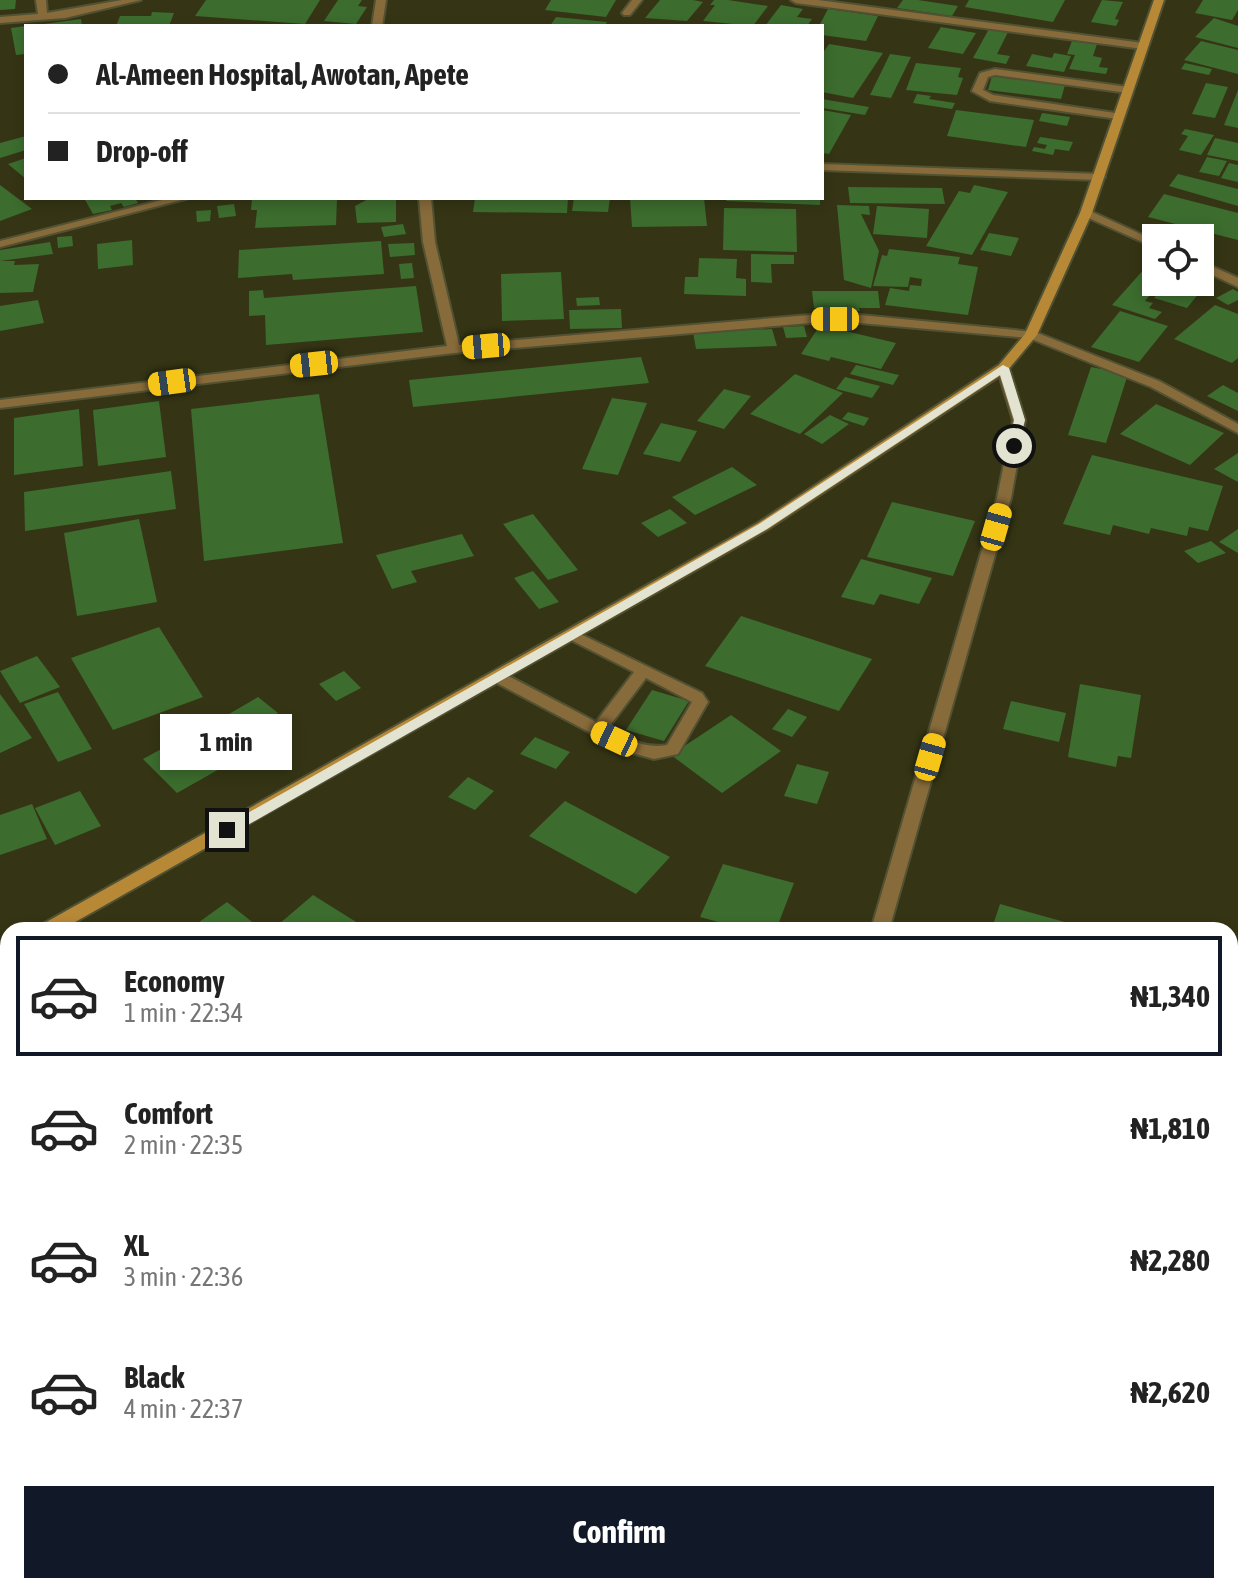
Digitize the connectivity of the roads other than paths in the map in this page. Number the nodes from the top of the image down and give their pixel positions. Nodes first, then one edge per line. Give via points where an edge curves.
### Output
1 (41, 0) edge
2 (136, 0) edge
3 (381, 0) edge
4 (637, 0) edge
5 (796, 0) edge
6 (1159, 0) edge
7 (627, 13) dead end
8 (43, 18) junction
9 (0, 20) edge
10 (377, 24) edge
11 (1143, 46) junction
12 (1087, 84) junction
13 (1128, 90) junction
14 (1077, 110) junction
15 (1118, 116) junction
16 (824, 167) edge
17 (1099, 177) junction
18 (175, 200) edge
19 (425, 200) edge
20 (1086, 213) junction
21 (1142, 239) edge
22 (0, 244) edge
23 (1214, 272) edge
24 (1238, 283) edge
25 (1031, 335) junction
26 (454, 349) junction
27 (1003, 368) junction
28 (0, 404) edge
29 (1238, 429) edge
30 (572, 635) junction
31 (642, 672) junction
32 (498, 677) junction
33 (598, 731) junction
34 (61, 922) edge
35 (882, 922) edge

1 - 8 street
2 - 8 street
3 - 10 street
4 - 7 street
5 - 11 street
6 - 11 main road
8 - 9 street
11 - 13 main road
12 - 13 street
12 - 14 street
12 - 14 street via 995,72 984,75 977,91 990,98
13 - 15 main road
14 - 15 street
15 - 17 main road
16 - 17 street
17 - 20 main road
18 - 22 street
19 - 26 street via 429,242
20 - 21 street
20 - 25 main road
23 - 24 street
25 - 26 street via 810,319
25 - 27 main road
25 - 29 street via 1155,384
26 - 28 street
27 - 30 main road via 763,526
27 - 35 street via 1019,420 1004,498
30 - 31 street
30 - 32 main road
31 - 33 street
31 - 33 street via 691,692 700,702 672,750 642,750
32 - 33 street
32 - 34 main road

